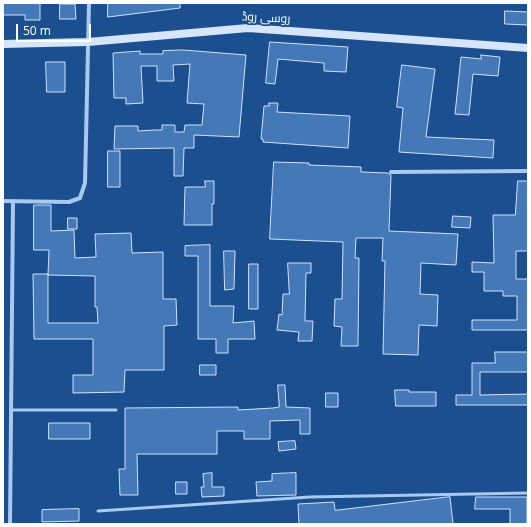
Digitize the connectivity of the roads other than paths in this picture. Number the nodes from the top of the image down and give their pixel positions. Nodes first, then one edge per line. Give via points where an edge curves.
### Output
1 (89, 3) edge
2 (88, 42) junction
3 (3, 44) edge
4 (528, 48) edge
5 (528, 171) edge
6 (391, 172) dead end
7 (3, 201) edge
8 (13, 202) junction
9 (11, 410) junction
10 (116, 410) dead end
11 (528, 493) edge
12 (98, 512) dead end
13 (10, 524) edge

1 - 2 street
2 - 3 main road, روسی روڈ
2 - 4 main road, روسی روڈ via 248,28
2 - 8 street via 85,184 80,198 69,202
5 - 6 street
7 - 8 street
8 - 9 street
9 - 10 lane
9 - 13 street
11 - 12 lane via 310,497

